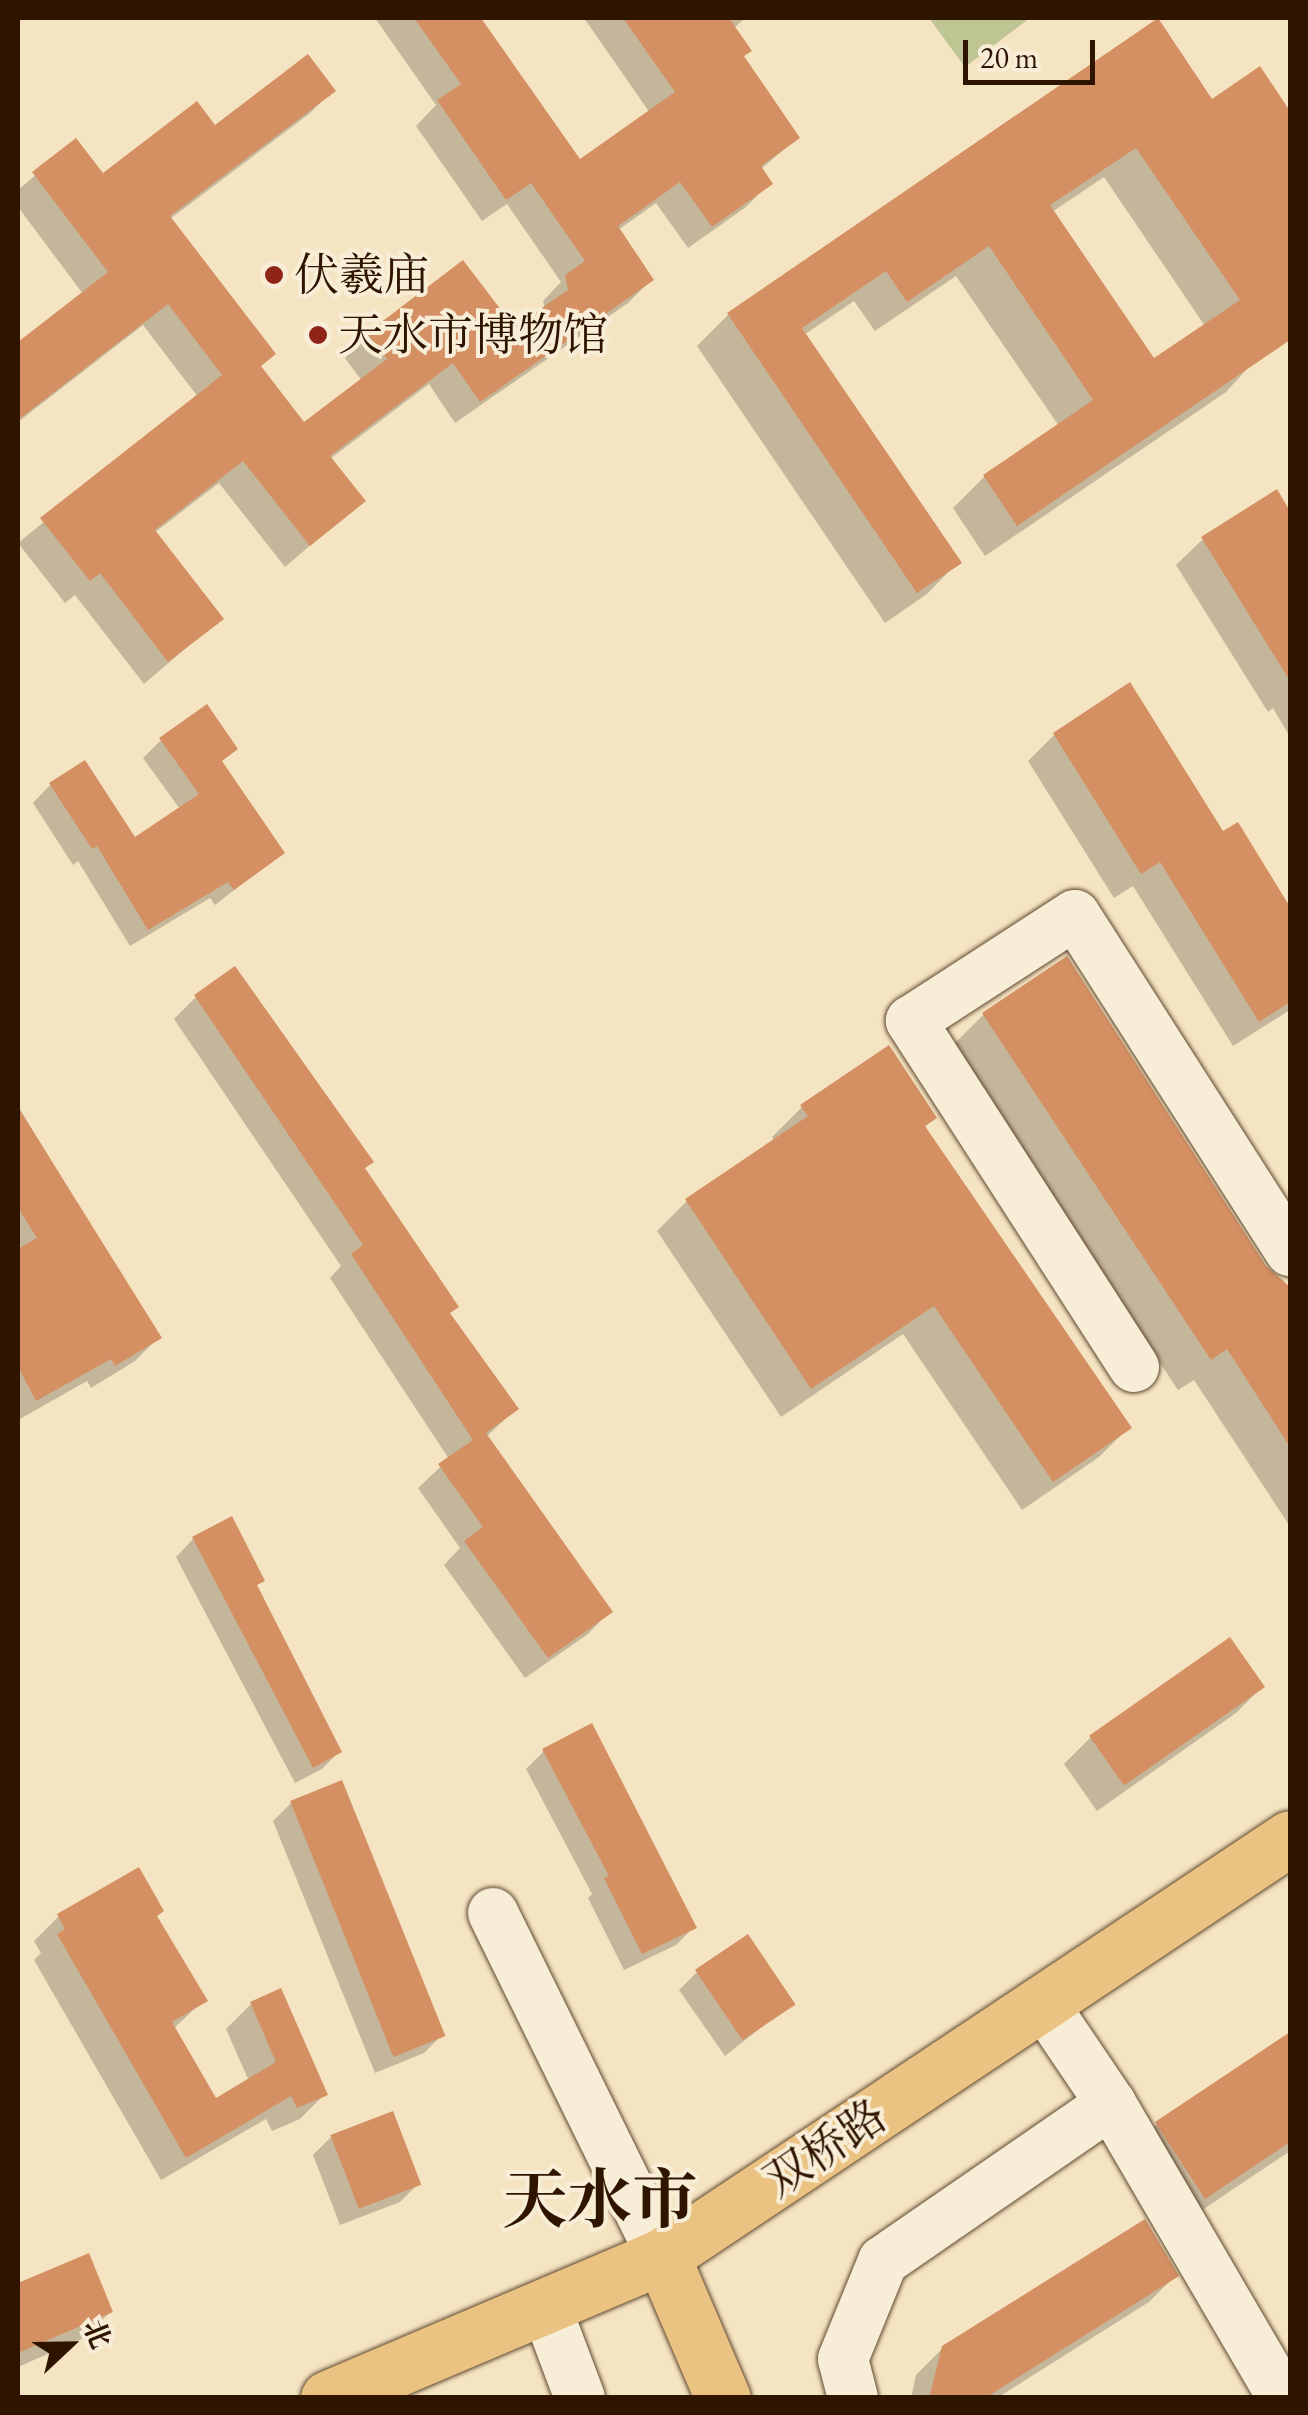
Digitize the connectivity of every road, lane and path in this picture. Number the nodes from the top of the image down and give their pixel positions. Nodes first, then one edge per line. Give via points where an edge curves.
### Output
1 (1290, 1251) edge
2 (1134, 1367) dead end
3 (1290, 1838) edge
4 (493, 1913) dead end
5 (1043, 2003) junction
6 (1111, 2104) junction
7 (662, 2256) junction
8 (545, 2306) junction
9 (328, 2398) edge
10 (580, 2398) edge
11 (722, 2398) edge
12 (853, 2398) edge
13 (1283, 2398) edge

1 - 2 street via 1074,916 912,1021
3 - 5 main road, 双桥路
4 - 7 street
5 - 6 street
5 - 7 main road, 双桥路
6 - 12 street via 883,2261 843,2358
6 - 13 street
7 - 8 main road, 双桥路
7 - 11 main road
8 - 9 main road, 双桥路
8 - 10 street

